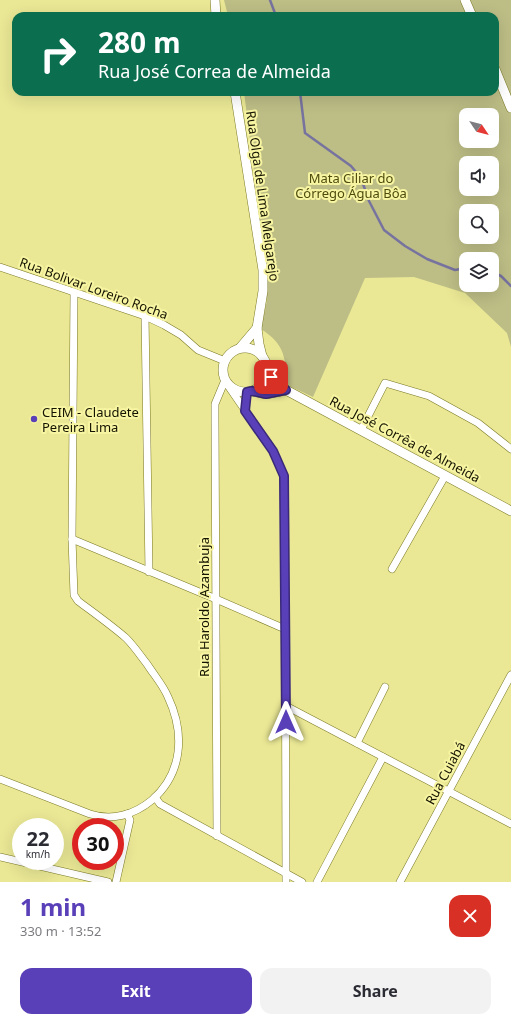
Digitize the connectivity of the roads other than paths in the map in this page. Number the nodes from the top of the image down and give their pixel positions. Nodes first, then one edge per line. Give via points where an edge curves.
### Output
1 (215, 0) edge
2 (465, 0) edge
3 (216, 12) edge
4 (470, 12) edge
5 (499, 76) edge
6 (508, 93) edge
7 (236, 96) edge
8 (511, 108) edge
9 (0, 267) edge
10 (74, 292) junction
11 (145, 316) junction
12 (257, 328) junction
13 (240, 348) junction
14 (262, 356) junction
15 (225, 361) junction
16 (267, 371) junction
17 (226, 382) junction
18 (286, 390) junction
19 (250, 392) junction
20 (245, 411) junction
21 (361, 430) junction
22 (511, 449) edge
23 (445, 476) junction
24 (511, 511) edge
25 (72, 539) junction
26 (392, 569) dead end
27 (149, 572) junction
28 (216, 599) junction
29 (285, 629) junction
30 (511, 675) edge
31 (385, 687) dead end
32 (286, 706) junction
33 (357, 743) junction
34 (383, 757) junction
35 (0, 779) edge
36 (449, 790) junction
37 (155, 797) junction
38 (127, 814) junction
39 (511, 824) edge
40 (217, 836) junction
41 (0, 857) edge
42 (286, 873) junction
43 (108, 882) edge
44 (116, 882) edge
45 (286, 882) edge
46 (302, 882) edge
47 (317, 882) edge
48 (400, 882) edge

1 - 3 street
2 - 4 street
5 - 6 street
6 - 8 street
7 - 12 street, Rua Olga de Lima Melgarejo via 263,270 263,291
9 - 10 street, Rua Bolivar Loreiro Rocha
10 - 11 street, Rua Bolivar Loreiro Rocha
10 - 25 street
11 - 15 street, Rua Bolivar Loreiro Rocha via 164,325 198,350
11 - 27 street
12 - 13 street
12 - 14 street, Rua Olga de Lima Melgarejo
13 - 14 street via 252,349
13 - 15 street via 228,355
14 - 16 street
15 - 17 street via 223,371
16 - 18 street, Rua José Corrêa de Almeida via 274,382
16 - 19 street via 263,383
17 - 19 street via 236,391
17 - 20 street
17 - 28 street, Rua Haroldo Azambuja via 215,404
18 - 19 street via 266,394
18 - 21 street, Rua José Corrêa de Almeida
19 - 20 street
20 - 29 street via 273,451 284,476
21 - 22 street via 385,383 429,396 478,422
21 - 23 street, Rua José Corrêa de Almeida
23 - 24 street, Rua José Corrêa de Almeida
23 - 26 street
25 - 27 street
25 - 37 street via 74,595 136,650 163,686 172,706 178,737 176,764 168,782
27 - 28 street
28 - 29 street
28 - 40 street, Rua Haroldo Azambuja
29 - 32 street
30 - 36 street, Rua Cuiabá
31 - 33 street
32 - 33 street
32 - 42 street
33 - 34 street
34 - 36 street
34 - 47 street
35 - 38 street via 96,816 114,817
36 - 39 street
36 - 48 street, Rua Cuiabá
37 - 38 street
37 - 40 street via 160,804
38 - 44 street via 130,820
40 - 42 street
41 - 43 street
42 - 45 street
42 - 46 street

